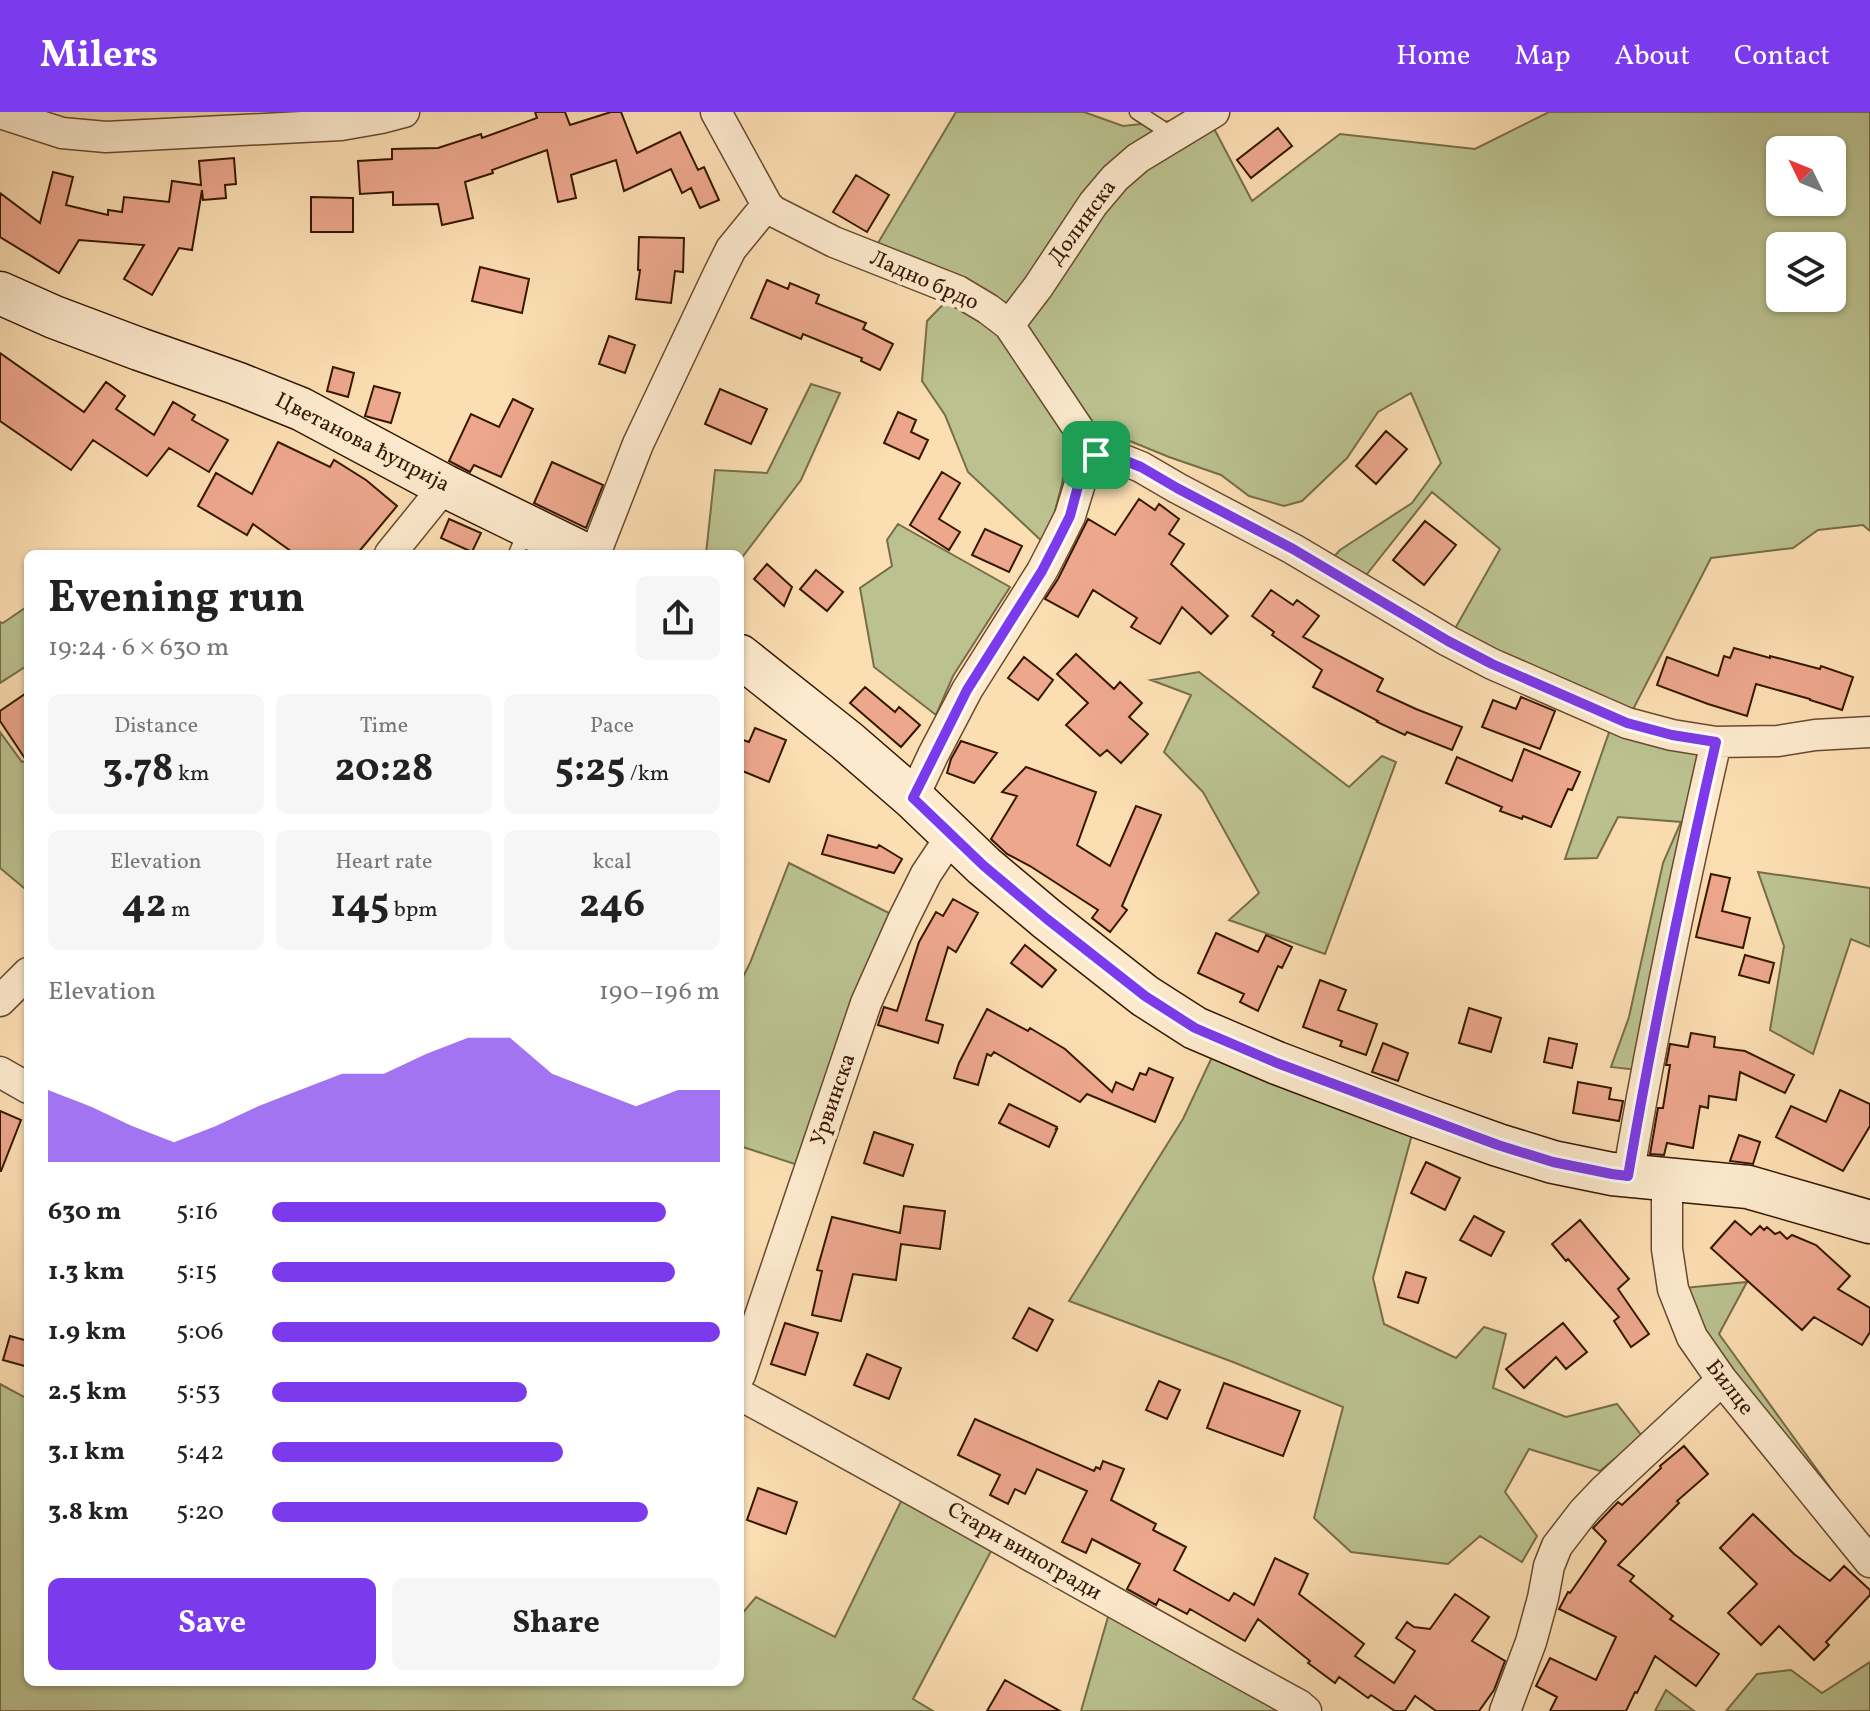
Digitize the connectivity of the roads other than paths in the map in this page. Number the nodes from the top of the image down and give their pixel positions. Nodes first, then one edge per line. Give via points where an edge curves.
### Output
1 (404, 112) edge
2 (716, 112) edge
3 (1137, 112) edge
4 (1214, 112) edge
5 (0, 113) edge
6 (1174, 136) junction
7 (767, 205) junction
8 (0, 293) edge
9 (1009, 325) junction
10 (1096, 455) junction
11 (445, 486) junction
12 (522, 540) edge
13 (393, 550) edge
14 (566, 550) edge
15 (597, 550) edge
16 (744, 659) edge
17 (1870, 732) edge
18 (1716, 742) junction
19 (913, 798) junction
20 (952, 835) junction
21 (24, 977) edge
22 (0, 1001) edge
23 (0, 1072) edge
24 (24, 1086) edge
25 (1648, 1178) junction
26 (1870, 1222) edge
27 (744, 1363) edge
28 (1722, 1380) junction
29 (744, 1397) edge
30 (1870, 1562) edge
31 (1306, 1711) edge
32 (1505, 1711) edge

1 - 5 street via 341,125 106,137 62,133
2 - 7 street, Ладно брдо
3 - 6 lane
4 - 6 street, Долинска
6 - 9 street, Долинска via 1115,178
7 - 9 street, Ладно брдо via 834,242 958,291
7 - 15 street via 731,249 719,273 638,444
8 - 11 street, Цветанова ћуприја via 283,401
9 - 10 street, Ладно брдо
10 - 18 street via 1106,453 1141,467 1492,664 1627,723
10 - 19 street via 1081,475 1070,516 1042,571 967,690
11 - 12 street, Цветанова ћуприја
11 - 13 street
12 - 14 street, Цветанова ћуприја
16 - 19 street
17 - 18 street
18 - 25 street, Билце via 1647,1065
19 - 20 street
20 - 25 street via 1106,967 1195,1028 1498,1145 1553,1162
20 - 27 street, Урвинска via 926,874 866,1003
21 - 22 street
23 - 24 street
25 - 26 street via 1748,1187
25 - 28 street, Билце via 1673,1289 1692,1337
28 - 30 street, Билце
28 - 32 street via 1603,1491 1557,1546 1531,1642
29 - 31 street, Стари виногради

